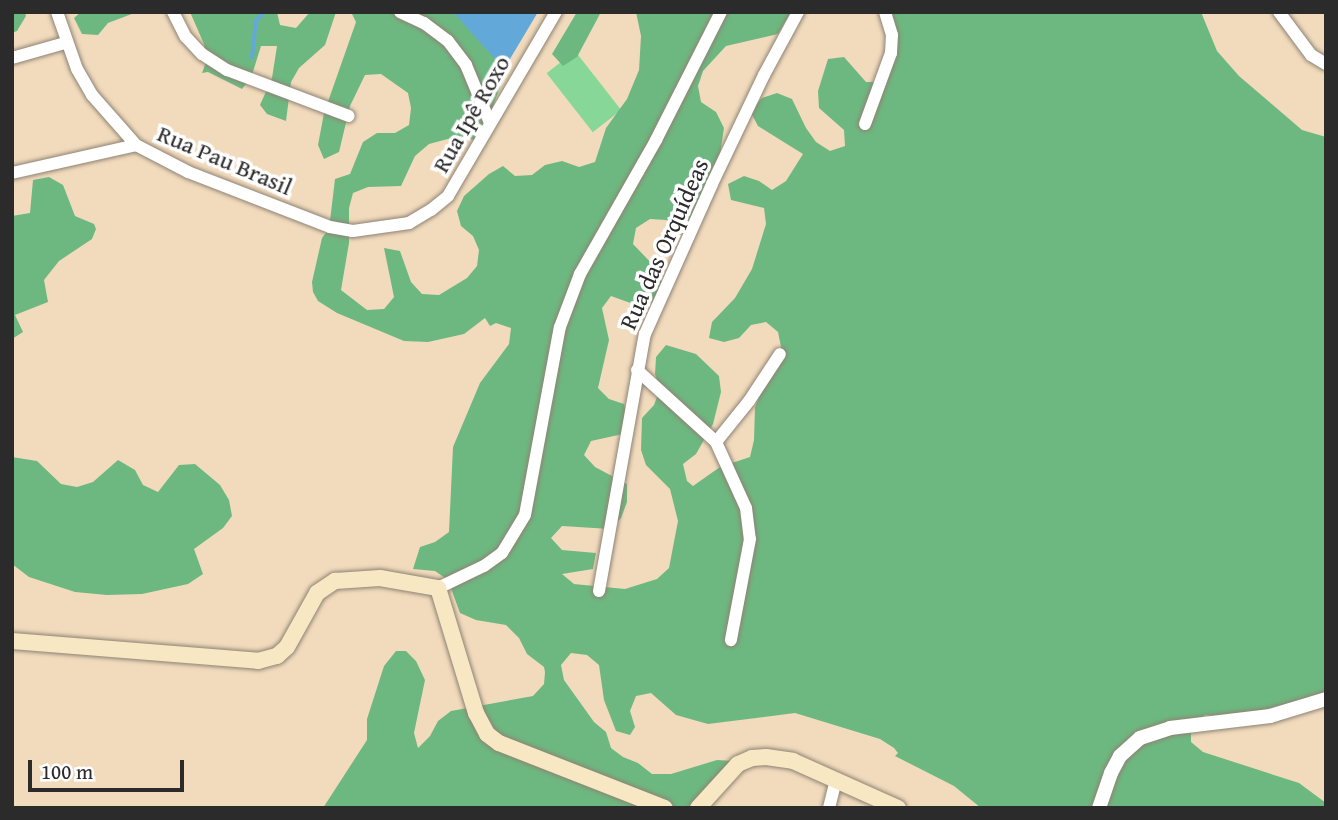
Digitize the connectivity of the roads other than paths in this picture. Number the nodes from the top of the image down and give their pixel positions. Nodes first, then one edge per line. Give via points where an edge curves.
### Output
1 (57, 12) edge
2 (173, 12) edge
3 (400, 12) edge
4 (556, 12) edge
5 (721, 12) edge
6 (799, 12) edge
7 (885, 12) edge
8 (1279, 12) edge
9 (65, 43) junction
10 (12, 58) edge
11 (1326, 64) edge
12 (349, 116) dead end
13 (490, 123) junction
14 (865, 124) dead end
15 (136, 145) junction
16 (12, 173) edge
17 (409, 223) joint
18 (780, 354) dead end
19 (637, 370) junction
20 (716, 442) junction
21 (438, 589) junction
22 (599, 591) dead end
23 (731, 640) dead end
24 (12, 641) edge
25 (1326, 699) edge
26 (836, 779) junction
27 (665, 808) edge
28 (698, 808) edge
29 (829, 808) edge
30 (898, 808) edge
31 (1099, 808) edge

1 - 9 street, Rua Pau Brasil
2 - 12 street via 186,37 227,70
3 - 13 street via 448,41 466,65
4 - 13 street, Rua Ipê Roxo
5 - 21 street via 576,285 559,327 525,515 502,553
6 - 19 street, Rua das Orquídeas via 700,210 645,334
7 - 14 street via 892,35 891,53
8 - 11 street via 1311,55
9 - 10 street
9 - 15 street, Rua Pau Brasil via 92,95
13 - 17 street, Rua Ipê Roxo via 448,196
15 - 16 street
15 - 17 street, Rua Pau Brasil via 188,172 330,228 366,230
18 - 20 street
19 - 20 street
19 - 22 street, Rua das Orquídeas
20 - 23 street via 749,521 750,539
21 - 24 main road via 380,578 335,581 317,593 287,648 258,661
21 - 27 main road via 476,713 487,734 499,743
25 - 31 street via 1270,716 1170,728 1140,738 1120,756
26 - 28 main road via 786,759 752,758 738,764
26 - 29 street
26 - 30 main road

